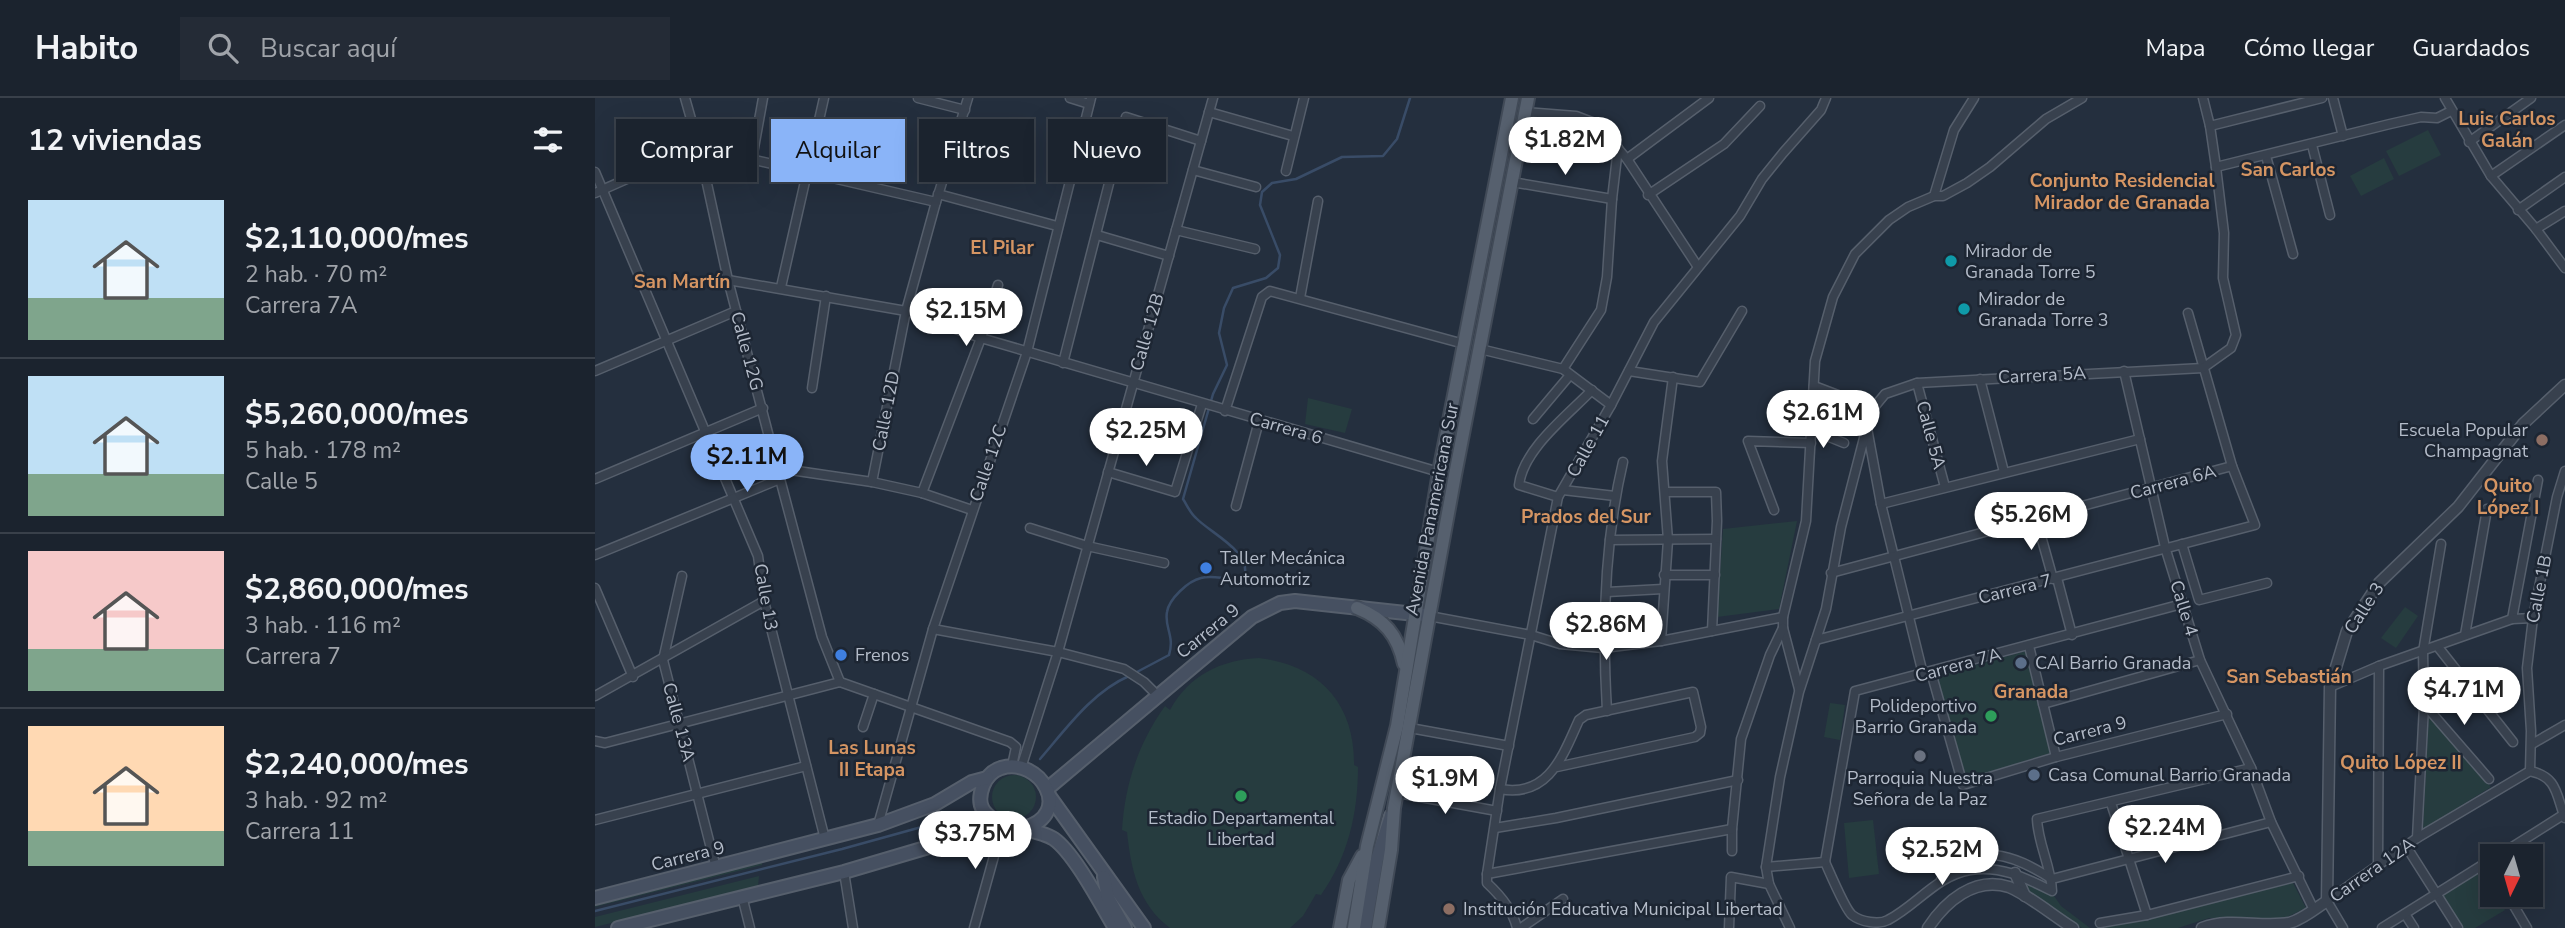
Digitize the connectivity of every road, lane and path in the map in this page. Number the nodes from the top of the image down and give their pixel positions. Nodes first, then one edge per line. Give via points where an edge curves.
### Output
1 (685, 98) edge
2 (763, 98) edge
3 (824, 98) edge
4 (918, 98) edge
5 (968, 98) edge
6 (1070, 98) edge
7 (1213, 98) edge
8 (1304, 98) edge
9 (1512, 98) edge
10 (1528, 98) edge
11 (1709, 98) edge
12 (1826, 98) edge
13 (1974, 98) edge
14 (2082, 98) edge
15 (2203, 98) edge
16 (2322, 98) edge
17 (2333, 98) edge
18 (2531, 98) edge
19 (2448, 99) edge
20 (1090, 101) edge
21 (1761, 106) dead end
22 (965, 110) junction
23 (2451, 111) junction
24 (1209, 112) junction
25 (1525, 112) junction
26 (691, 119) edge
27 (819, 119) edge
28 (2565, 125) edge
29 (2210, 126) junction
30 (757, 131) edge
31 (1293, 136) junction
32 (2343, 136) junction
33 (1201, 141) junction
34 (2469, 142) junction
35 (2312, 145) junction
36 (1618, 148) junction
37 (2266, 156) junction
38 (1627, 159) junction
39 (2216, 167) junction
40 (1193, 170) junction
41 (1286, 171) dead end
42 (595, 172) edge
43 (2491, 176) junction
44 (2565, 177) edge
45 (621, 182) edge
46 (706, 182) edge
47 (805, 182) edge
48 (857, 182) edge
49 (1513, 182) junction
50 (1256, 187) dead end
51 (599, 192) edge
52 (1648, 195) junction
53 (1934, 196) junction
54 (937, 198) junction
55 (1612, 199) junction
56 (1318, 201) dead end
57 (2518, 210) junction
58 (2565, 211) edge
59 (2330, 215) dead end
60 (1057, 226) junction
61 (2536, 229) junction
62 (1176, 230) junction
63 (1097, 235) junction
64 (1255, 249) dead end
65 (2293, 254) dead end
66 (1169, 256) junction
67 (1698, 267) junction
68 (2565, 268) edge
69 (727, 280) junction
70 (998, 285) dead end
71 (781, 287) junction
72 (826, 296) junction
73 (1300, 298) junction
74 (736, 311) junction
75 (907, 311) junction
76 (1742, 311) dead end
77 (2188, 313) dead end
78 (981, 338) junction
79 (668, 340) junction
80 (1464, 344) junction
81 (1480, 349) junction
82 (1027, 352) junction
83 (1063, 363) junction
84 (2203, 368) junction
85 (595, 371) edge
86 (1629, 371) junction
87 (2124, 371) junction
88 (1567, 372) junction
89 (1673, 377) junction
90 (1980, 379) junction
91 (1132, 383) junction
92 (1917, 383) junction
93 (2565, 385) edge
94 (1814, 386) junction
95 (812, 388) dead end
96 (1593, 390) junction
97 (1856, 402) dead end
98 (1204, 404) junction
99 (1611, 405) junction
100 (763, 408) junction
101 (1221, 410) junction
102 (1533, 419) dead end
103 (1259, 421) junction
104 (1866, 424) junction
105 (1812, 430) junction
106 (707, 432) junction
107 (2140, 439) junction
108 (1811, 443) junction
109 (1844, 443) dead end
110 (1623, 462) dead end
111 (2232, 466) junction
112 (777, 468) junction
113 (2565, 471) edge
114 (1108, 472) junction
115 (1439, 472) junction
116 (2004, 472) junction
117 (595, 479) edge
118 (779, 479) junction
119 (2538, 480) dead end
120 (872, 482) junction
121 (1944, 486) junction
122 (2151, 487) junction
123 (1666, 492) junction
124 (922, 493) junction
125 (1560, 494) junction
126 (1615, 496) junction
127 (733, 498) junction
128 (1881, 504) junction
129 (1236, 506) dead end
130 (2487, 509) dead end
131 (972, 510) junction
132 (1774, 510) dead end
133 (2036, 518) junction
134 (1030, 528) dead end
135 (1716, 539) junction
136 (1610, 540) junction
137 (1668, 540) junction
138 (2182, 544) junction
139 (2441, 544) dead end
140 (1087, 546) junction
141 (2165, 547) junction
142 (595, 555) edge
143 (1894, 556) junction
144 (1164, 563) dead end
145 (1831, 573) junction
146 (1664, 575) junction
147 (1715, 575) junction
148 (682, 576) dead end
149 (2055, 579) junction
150 (2267, 583) dead end
151 (595, 588) edge
152 (1663, 589) junction
153 (1607, 592) junction
154 (764, 601) junction
155 (2182, 604) junction
156 (1357, 608) junction
157 (1415, 614) junction
158 (1429, 616) junction
159 (1908, 616) junction
160 (1783, 617) junction
161 (2533, 618) junction
162 (2512, 619) junction
163 (1783, 628) junction
164 (933, 629) junction
165 (1712, 631) junction
166 (1531, 635) junction
167 (2073, 635) junction
168 (2465, 635) junction
169 (1816, 640) junction
170 (1661, 641) junction
171 (2029, 646) junction
172 (2438, 647) junction
173 (1604, 648) junction
174 (1058, 652) junction
175 (2423, 652) junction
176 (663, 660) junction
177 (2200, 660) junction
178 (2379, 666) junction
179 (1927, 673) junction
180 (633, 677) junction
181 (1404, 681) junction
182 (840, 682) junction
183 (2330, 687) junction
184 (1799, 692) junction
185 (874, 694) junction
186 (787, 695) junction
187 (595, 696) edge
188 (1158, 696) junction
189 (2043, 704) junction
190 (2424, 704) junction
191 (910, 707) junction
192 (1607, 711) junction
193 (2227, 714) junction
194 (680, 722) junction
195 (2565, 725) edge
196 (863, 727) dead end
197 (1410, 728) junction
198 (595, 741) edge
199 (2513, 742) dead end
200 (2532, 744) junction
201 (1509, 746) junction
202 (2056, 757) junction
203 (806, 766) junction
204 (1016, 767) junction
205 (1557, 767) junction
206 (2251, 768) junction
207 (2530, 771) junction
208 (986, 778) junction
209 (1738, 779) junction
210 (2489, 779) dead end
211 (1500, 789) junction
212 (697, 793) junction
213 (1049, 793) junction
214 (1398, 793) junction
215 (2111, 803) junction
216 (1394, 808) junction
217 (1497, 811) junction
218 (2564, 816) edge
219 (595, 820) edge
220 (2271, 822) junction
221 (878, 825) junction
222 (1005, 826) junction
223 (1024, 828) junction
224 (1495, 828) junction
225 (1732, 828) junction
226 (2417, 838) junction
227 (825, 839) junction
228 (2518, 844) edge
229 (1367, 846) junction
230 (2406, 846) junction
231 (1732, 851) dead end
232 (2129, 859) junction
233 (1825, 862) junction
234 (2378, 864) junction
235 (1766, 867) junction
236 (716, 868) junction
237 (2480, 870) edge
238 (1102, 871) junction
239 (844, 872) junction
240 (2015, 873) junction
241 (1487, 874) junction
242 (2299, 876) junction
243 (2052, 879) junction
244 (1939, 882) junction
245 (1769, 884) junction
246 (2436, 894) junction
247 (742, 896) junction
248 (2025, 896) junction
249 (595, 898) edge
250 (1563, 900) dead end
251 (2327, 901) junction
252 (2515, 907) edge
253 (2314, 909) junction
254 (2405, 914) junction
255 (2147, 915) junction
256 (661, 923) edge
257 (2100, 923) dead end
258 (618, 928) edge
259 (750, 928) edge
260 (853, 928) edge
261 (974, 928) edge
262 (1115, 928) edge
263 (1125, 928) edge
264 (1144, 928) edge
265 (1340, 928) edge
266 (1354, 928) edge
267 (1365, 928) edge
268 (1378, 928) edge
269 (1519, 928) edge
270 (1730, 928) edge
271 (1790, 928) edge
272 (1928, 928) edge
273 (2073, 928) edge
274 (2202, 928) edge
275 (2343, 928) edge
276 (2382, 928) edge
277 (2414, 928) edge
278 (2458, 928) edge
279 (2527, 928) edge

1 - 26 street, Calle 12G
2 - 30 street
3 - 27 street
4 - 22 street
5 - 22 street, Calle 12D
6 - 20 street
7 - 24 street, Calle 12B
8 - 31 street
9 - 80 main road, Avenida Panamericana Sur
10 - 25 main road, Avenida Panamericana Sur
11 - 38 street
12 - 67 street, Calle 11
13 - 53 street via 1954,130
14 - 53 street via 2046,119 1967,183
15 - 29 street
16 - 29 street
17 - 32 street
18 - 34 street
19 - 23 street
20 - 60 street, Calle 12C
21 - 52 street via 1724,144
22 - 54 street, Calle 12D
23 - 32 street via 2437,118 2421,117
23 - 34 street
24 - 31 street
24 - 33 street, Calle 12B
25 - 36 street via 1576,116 1597,124
25 - 49 main road, Avenida Panamericana Sur
28 - 43 street
29 - 39 street
31 - 41 street
32 - 35 street
33 - 40 street, Calle 12B
33 - 63 street via 1126,117
34 - 43 street
35 - 37 street
35 - 59 street
36 - 38 street
36 - 55 street
37 - 39 street
37 - 65 street
38 - 52 street
39 - 84 street via 2224,233 2223,278 2236,335 2231,348
40 - 50 street
40 - 62 street, Calle 12B
42 - 51 street, Calle 13
43 - 57 street
44 - 57 street
45 - 51 street
46 - 69 street, Calle 12G
47 - 71 street
48 - 54 street
49 - 55 street
49 - 81 main road, Avenida Panamericana Sur
51 - 79 street, Calle 13
52 - 67 street
53 - 94 street via 1889,220 1855,254 1833,297 1815,361
54 - 60 street
54 - 75 street, Calle 12D
55 - 88 street via 1601,310
56 - 73 street
57 - 61 street
58 - 61 street
60 - 82 street, Calle 12C
61 - 68 street
62 - 64 street
62 - 66 street, Calle 12B
63 - 66 street
63 - 83 street
66 - 91 street, Calle 12B
67 - 86 street, Calle 11 via 1654,322
69 - 71 street, Carrera 6
69 - 74 street, Calle 12G
70 - 78 street
71 - 72 street, Carrera 6
72 - 75 street, Carrera 6
72 - 95 street
73 - 80 street
73 - 101 street via 1270,291 1262,297
74 - 79 street
74 - 100 street, Calle 12G
75 - 78 street, Carrera 6
75 - 120 street, Calle 12D
76 - 89 street via 1700,382
77 - 84 street
78 - 82 street, Carrera 6
78 - 124 street
79 - 85 street
79 - 106 street, Calle 13
80 - 115 main road, Avenida Panamericana Sur
81 - 88 street
81 - 158 main road, Avenida Panamericana Sur
82 - 83 street, Carrera 6
82 - 131 street, Calle 12C
83 - 91 street, Carrera 6
84 - 87 street, Carrera 5A
84 - 111 street
86 - 89 street
86 - 99 street, Calle 11
87 - 90 street, Carrera 5A
87 - 107 street, Calle 4
88 - 96 street
88 - 102 street
89 - 123 street via 1662,461
90 - 92 street, Carrera 5A
90 - 116 street
91 - 98 street, Carrera 6
91 - 114 street, Calle 12B
92 - 104 street, Carrera 5A via 1885,394
92 - 121 street, Calle 5A
93 - 183 street, Calle 3 via 2523,424 2458,507 2379,583 2347,631
94 - 97 street
94 - 105 street
96 - 99 street
96 - 125 street via 1538,445 1521,470 1519,485
98 - 101 street, Carrera 6
98 - 114 street via 1175,492
99 - 125 street, Calle 11
100 - 106 street
100 - 112 street, Calle 12G
101 - 103 street, Carrera 6
103 - 115 street, Carrera 6
103 - 129 street
104 - 128 street
104 - 145 street, Carrera 5A
105 - 108 street
105 - 109 street
106 - 117 street
106 - 127 street, Calle 13
107 - 116 street
107 - 122 street, Calle 4
108 - 132 street via 1748,441
108 - 160 street via 1806,522
110 - 126 street
111 - 122 street, Carrera 6A
111 - 138 street, Carrera 7 via 2255,526
112 - 118 street, Calle 12G
112 - 120 street
113 - 161 street, Calle 1B
114 - 140 street, Calle 12B
115 - 157 main road, Avenida Panamericana Sur
116 - 121 street
118 - 127 street
118 - 182 street, Calle 12G via 822,636
119 - 162 street
120 - 124 street
121 - 128 street
122 - 133 street, Carrera 6A
122 - 141 street, Calle 4
123 - 135 street via 1716,492
123 - 137 street
124 - 131 street
125 - 126 street
125 - 166 street, Calle 11
126 - 136 street
127 - 142 street
127 - 154 street, Calle 13 via 758,556
128 - 143 street
130 - 168 street
131 - 164 street, Calle 12C
133 - 143 street, Carrera 6A
133 - 149 street
134 - 140 street
135 - 137 street
135 - 147 street
136 - 137 street
136 - 153 street
137 - 146 street
138 - 141 street, Carrera 7
138 - 150 street via 2199,600
139 - 175 street
140 - 144 street
140 - 174 street, Calle 12B
141 - 149 street, Carrera 7
141 - 155 street, Calle 4
143 - 145 street, Carrera 6A
143 - 159 street
145 - 169 street, Carrera 5A
146 - 147 street
146 - 152 street
147 - 165 street
148 - 176 street, Calle 13A
149 - 159 street, Carrera 7
149 - 167 street
151 - 180 street
152 - 153 street
152 - 170 street
153 - 173 street
154 - 176 street
154 - 186 street, Calle 13
155 - 167 street, Carrera 7A
155 - 177 street, Calle 4
156 - 157 main road, Carrera 9
156 - 181 main road via 1372,614 1394,636 1401,650
156 - 188 main road, Carrera 9 via 1310,601 1280,603 1252,617
157 - 158 main road, Carrera 9
157 - 181 main road, Avenida Panamericana Sur
158 - 166 street
158 - 197 main road, Avenida Panamericana Sur
159 - 169 street, Carrera 7
159 - 179 street
160 - 163 street
160 - 165 street
161 - 162 street
161 - 200 street, Calle 1B via 2527,668
162 - 168 street
163 - 184 street
163 - 209 street via 1741,739
164 - 174 street
164 - 191 street, Calle 12C
165 - 170 street
166 - 173 street via 1560,645
166 - 201 street, Calle 11
167 - 171 street, Carrera 7A
168 - 172 street
169 - 184 street, Carrera 5A
170 - 173 street
171 - 179 street, Carrera 7A
171 - 189 street
172 - 175 street
172 - 199 street
173 - 192 street
174 - 188 street via 1124,669
174 - 204 street, Calle 12B
175 - 178 street
175 - 190 street
176 - 180 street
176 - 194 street, Calle 13A
177 - 189 street
177 - 193 street, Calle 4
178 - 183 street
178 - 234 street
179 - 202 street, Carrera 9 via 1963,785
179 - 233 street, Carrera 7A via 1855,691
180 - 187 street
181 - 229 main road, Avenida Panamericana Sur
182 - 185 street
182 - 186 street
183 - 251 street, Calle 3
184 - 235 street, Carrera 5A
185 - 191 street
185 - 196 street
186 - 194 street
186 - 203 street, Calle 13
188 - 213 main road, Carrera 9
189 - 202 street
190 - 210 street
190 - 226 street
191 - 204 street via 1010,741 1016,747
191 - 221 street, Calle 12C
192 - 205 street via 1579,720
192 - 205 street via 1693,692 1700,733
193 - 202 street, Carrera 9
193 - 206 street, Calle 4
194 - 198 street via 605,743
194 - 212 street, Calle 13A
195 - 200 street
197 - 201 street
197 - 214 main road, Avenida Panamericana Sur
200 - 207 street, Calle 1B
201 - 211 street, Calle 11
203 - 212 street
203 - 227 street, Calle 13
204 - 208 main road via 1002,767
204 - 213 main road via 1041,779
205 - 211 street via 1533,786
206 - 215 street
206 - 220 street, Calle 4
207 - 218 street via 2553,782
207 - 226 street, Carrera 12A
208 - 221 main road, Carrera 9
208 - 222 main road via 981,788 985,811
209 - 224 street
209 - 225 street
211 - 217 street, Calle 11
212 - 219 street
212 - 236 street, Calle 13A
213 - 223 main road via 1050,807 1043,819
213 - 238 main road
214 - 216 main road, Avenida Panamericana Sur
214 - 217 street
215 - 232 street
215 - 243 street via 2038,820
216 - 267 main road via 1377,859
216 - 268 main road, Avenida Panamericana Sur
217 - 224 street, Calle 11
218 - 228 street
220 - 232 street
220 - 242 street, Calle 4
221 - 227 main road, Carrera 9
222 - 223 main road
222 - 239 main road
222 - 261 street
223 - 262 main road via 1055,839 1082,872
224 - 241 street, Calle 11
225 - 231 street
225 - 241 street
226 - 230 street, Carrera 12A
227 - 236 main road, Carrera 9
229 - 265 main road via 1349,880
229 - 266 main road
230 - 234 street, Carrera 12A
230 - 246 street
232 - 243 street
232 - 255 street
233 - 235 street
233 - 244 street via 1852,915 1871,923 1887,921
234 - 251 street, Carrera 12A
235 - 245 street, Carrera 5A
236 - 249 main road, Carrera 9
237 - 246 street
238 - 263 main road via 1108,898
238 - 264 main road
239 - 247 main road
239 - 260 street
240 - 243 street via 2052,891
240 - 244 street via 1970,870
240 - 248 street
241 - 269 street via 1487,883
242 - 253 street, Calle 4
242 - 255 street
243 - 244 street via 2009,856 1987,854 1964,861
245 - 270 street via 1731,877
245 - 271 street, Carrera 5A
246 - 254 street
246 - 278 street
247 - 256 main road
247 - 259 street
248 - 272 street via 2008,887 1985,885 1959,893
248 - 273 street
250 - 269 street
251 - 253 street, Carrera 12A
251 - 275 street
252 - 279 street
253 - 274 street, Carrera 12A via 2280,925 2232,922
254 - 276 street
254 - 277 street
255 - 257 street
256 - 258 main road

